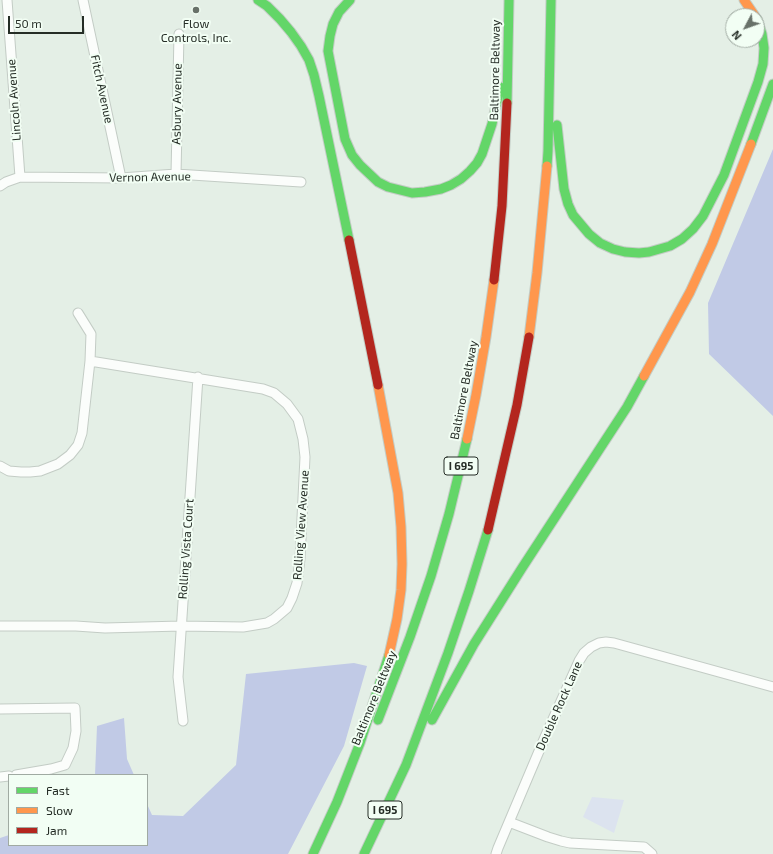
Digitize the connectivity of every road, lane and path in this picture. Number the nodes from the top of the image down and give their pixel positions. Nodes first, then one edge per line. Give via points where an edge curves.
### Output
1 (7, 0) edge
2 (83, 0) edge
3 (258, 0) edge
4 (350, 0) edge
5 (509, 0) edge
6 (551, 0) edge
7 (744, 0) edge
8 (750, 8) edge
9 (179, 34) dead end
10 (764, 48) edge
11 (550, 51) junction
12 (508, 55) junction
13 (773, 84) edge
14 (176, 174) junction
15 (20, 177) junction
16 (120, 178) junction
17 (301, 182) dead end
18 (0, 186) edge
19 (78, 313) dead end
20 (90, 361) junction
21 (198, 377) junction
22 (0, 466) edge
23 (0, 626) edge
24 (181, 626) junction
25 (773, 688) edge
26 (0, 709) edge
27 (183, 721) dead end
28 (406, 765) junction
29 (22, 774) edge
30 (509, 822) junction
31 (314, 854) edge
32 (317, 854) edge
33 (364, 854) edge
34 (496, 854) edge
35 (652, 854) edge

1 - 15 street, Lincoln Avenue
2 - 16 street, Fitch Avenue
3 - 31 highway via 280,18 301,46 309,60 320,96 387,430 401,526 401,590 391,649 360,743
4 - 12 highway via 339,12 333,24 328,51 345,139 360,166 388,187 412,193 441,189 452,185 470,171 477,163 486,143
5 - 12 highway, Baltimore Beltway / I 695
6 - 11 highway, I 695
7 - 8 highway
9 - 14 street, Asbury Avenue
10 - 11 highway via 758,82 724,175 703,216 693,229 670,246 639,253 613,249 600,243 573,215 568,204 563,183
11 - 28 highway, I 695 via 548,151 543,209 528,342 517,405 490,521 469,591
12 - 32 highway, Baltimore Beltway / I 695 via 502,206 496,267 476,395 462,461 431,576 410,638 342,805
13 - 28 highway via 712,244 670,330 627,407 474,644
14 - 16 street, Vernon Avenue
14 - 17 street, Vernon Avenue
15 - 16 street, Vernon Avenue
15 - 18 street, Vernon Avenue
19 - 20 street via 91,334
20 - 21 street, Rolling View Avenue
20 - 22 street via 82,433 74,450 58,464 40,471 21,472
21 - 24 street, Rolling Vista Court
21 - 24 street, Rolling View Avenue via 263,388 287,404 298,419 306,457 300,559 297,583 290,604 267,623 243,627
23 - 24 street, Rolling View Avenue
24 - 27 street, Rolling Vista Court via 178,677
25 - 30 street, Double Rock Lane via 614,643 594,645 585,651 578,661
26 - 29 street via 75,708 76,731 73,748 65,765
28 - 33 highway, I 695
30 - 34 street, Double Rock Lane
30 - 35 street via 561,841 644,847

